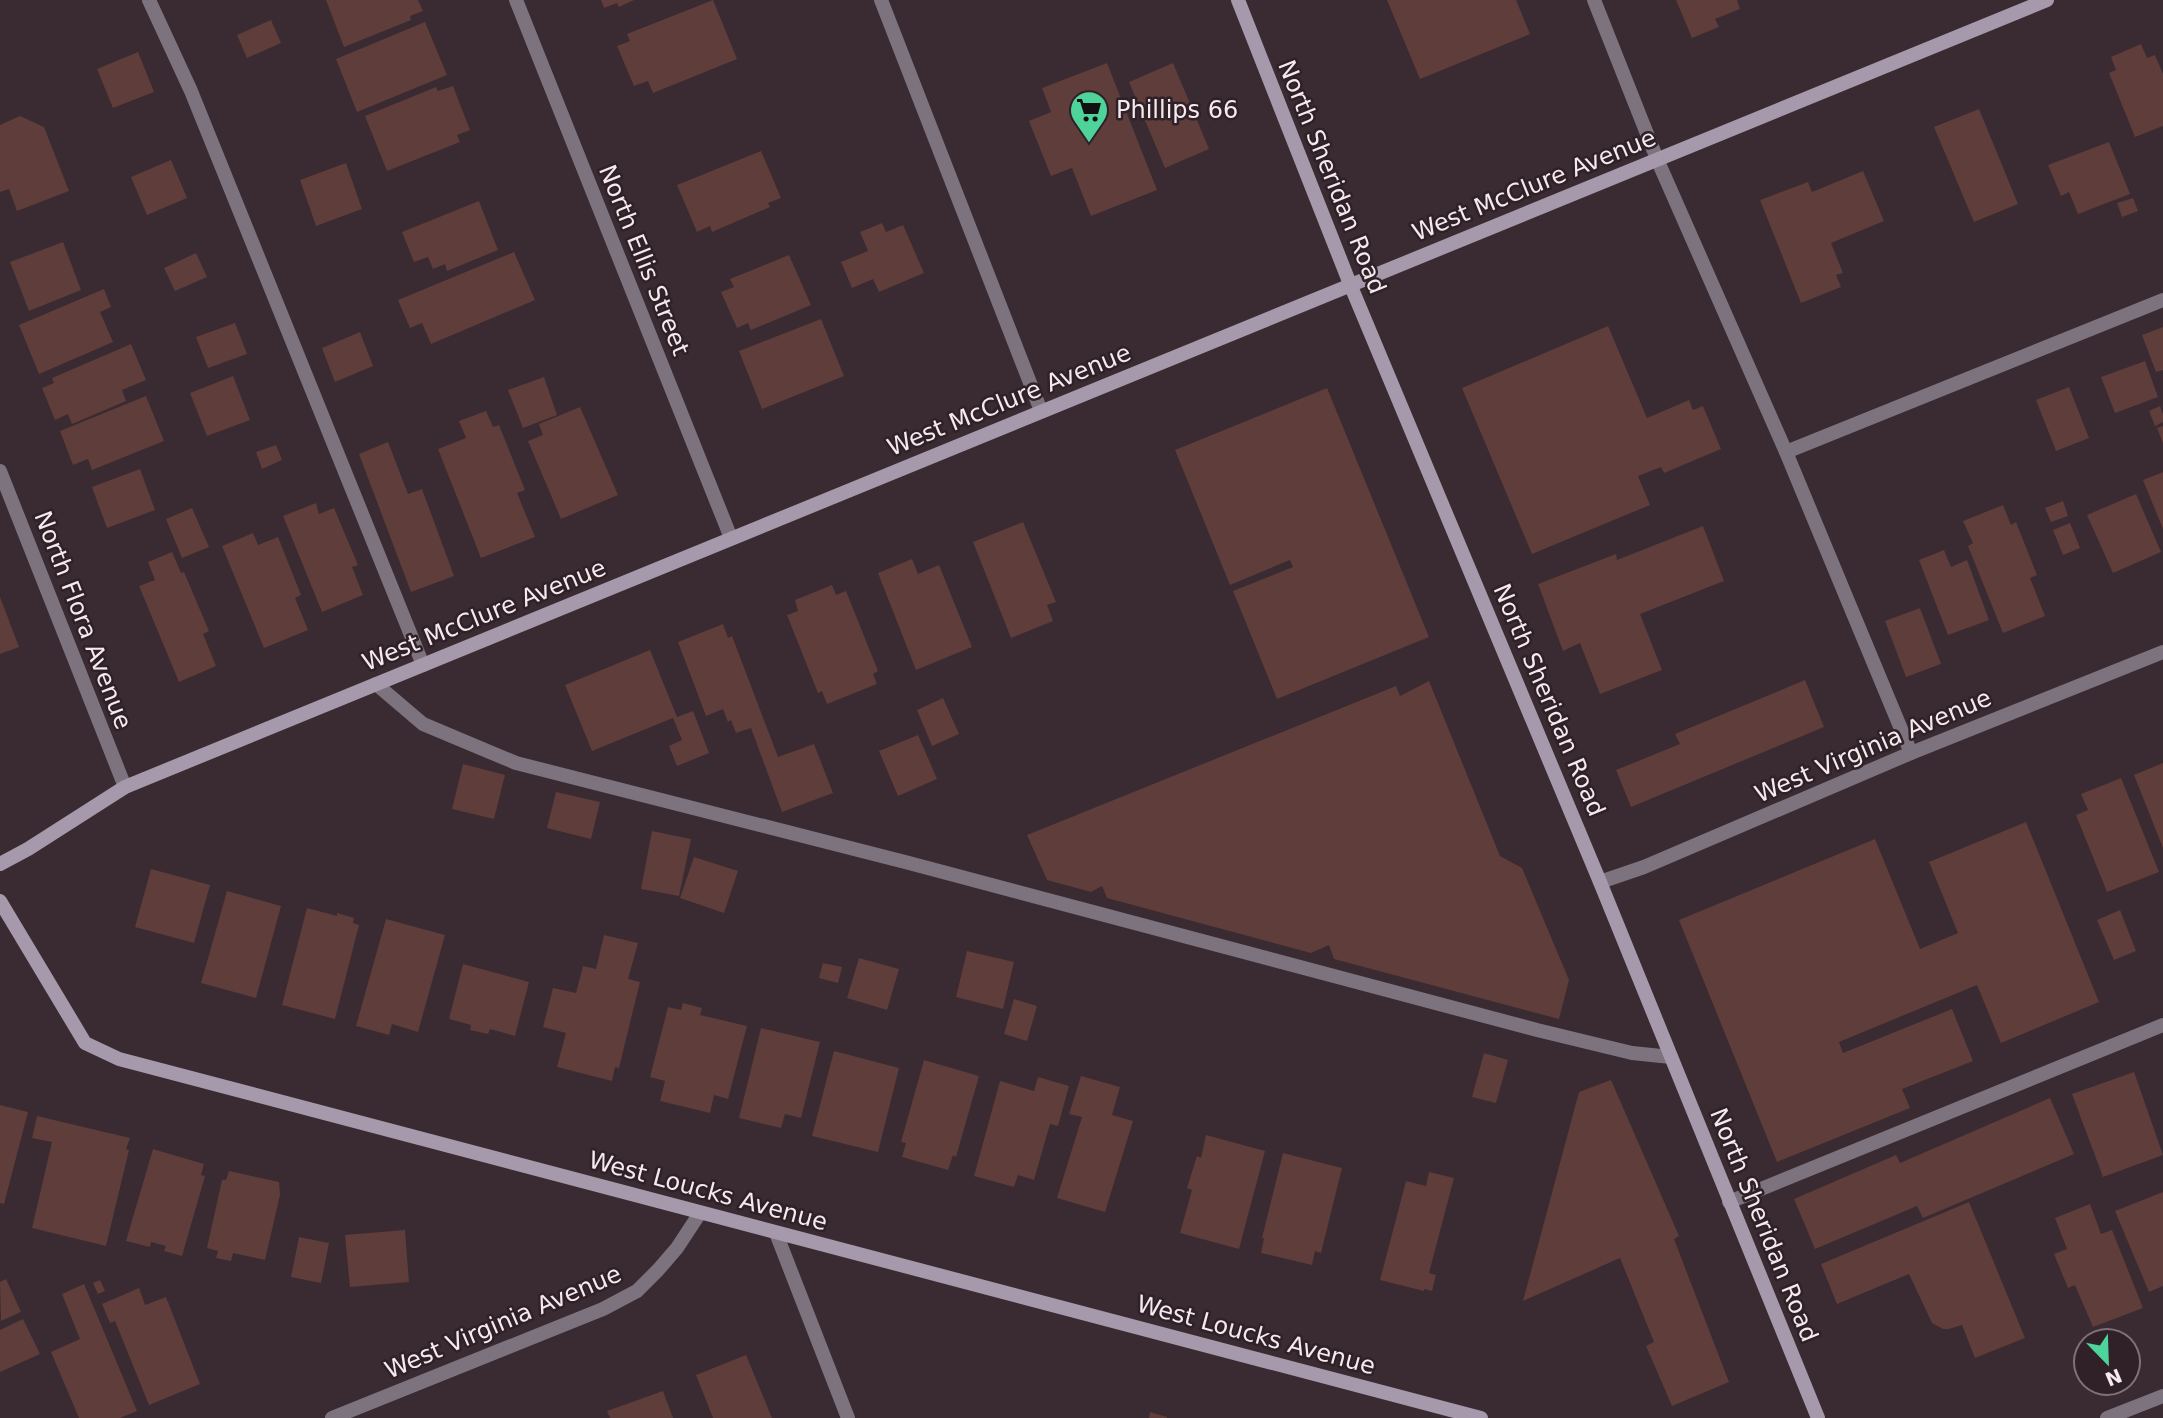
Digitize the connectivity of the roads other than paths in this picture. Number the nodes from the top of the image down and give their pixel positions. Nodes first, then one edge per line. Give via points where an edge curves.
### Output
1 (149, 0) edge
2 (516, 0) edge
3 (881, 0) edge
4 (1238, 0) edge
5 (1594, 0) edge
6 (2047, 0) edge
7 (1657, 159) junction
8 (1350, 284) junction
9 (2163, 300) edge
10 (1041, 411) junction
11 (1786, 452) junction
12 (0, 471) edge
13 (731, 538) junction
14 (2163, 652) edge
15 (423, 665) junction
16 (376, 684) junction
17 (1911, 753) junction
18 (125, 787) junction
19 (0, 864) edge
20 (1600, 882) junction
21 (0, 901) edge
22 (2163, 1026) edge
23 (1671, 1057) junction
24 (1729, 1202) junction
25 (700, 1213) junction
26 (776, 1233) junction
27 (2163, 1396) edge
28 (332, 1418) edge
29 (848, 1418) edge
30 (1481, 1418) edge
31 (1818, 1418) edge
32 (2107, 1418) edge

1 - 15 street via 191,91
2 - 13 street, North Ellis Street
3 - 10 street
4 - 8 street, North Sheridan Road
5 - 7 street
6 - 7 street, West McClure Avenue
7 - 8 street, West McClure Avenue
7 - 11 street
8 - 10 street, West McClure Avenue
8 - 20 street, North Sheridan Road
9 - 11 street
10 - 13 street, West McClure Avenue
11 - 17 street
12 - 18 street, North Flora Avenue
13 - 15 street, West McClure Avenue
14 - 17 street, West Virginia Avenue
15 - 16 street, West McClure Avenue
16 - 18 street, West McClure Avenue
16 - 23 street via 423,724 516,763 1537,1030 1632,1053
17 - 20 street, West Virginia Avenue
18 - 19 street, West McClure Avenue
20 - 23 street, North Sheridan Road
21 - 25 street, West Loucks Avenue via 85,1043 119,1059
22 - 24 street
23 - 24 street, North Sheridan Road
24 - 31 street, North Sheridan Road
25 - 26 street, West Loucks Avenue
25 - 28 street, West Virginia Avenue via 671,1255 637,1292
26 - 29 street
26 - 30 street, West Loucks Avenue
27 - 32 street

